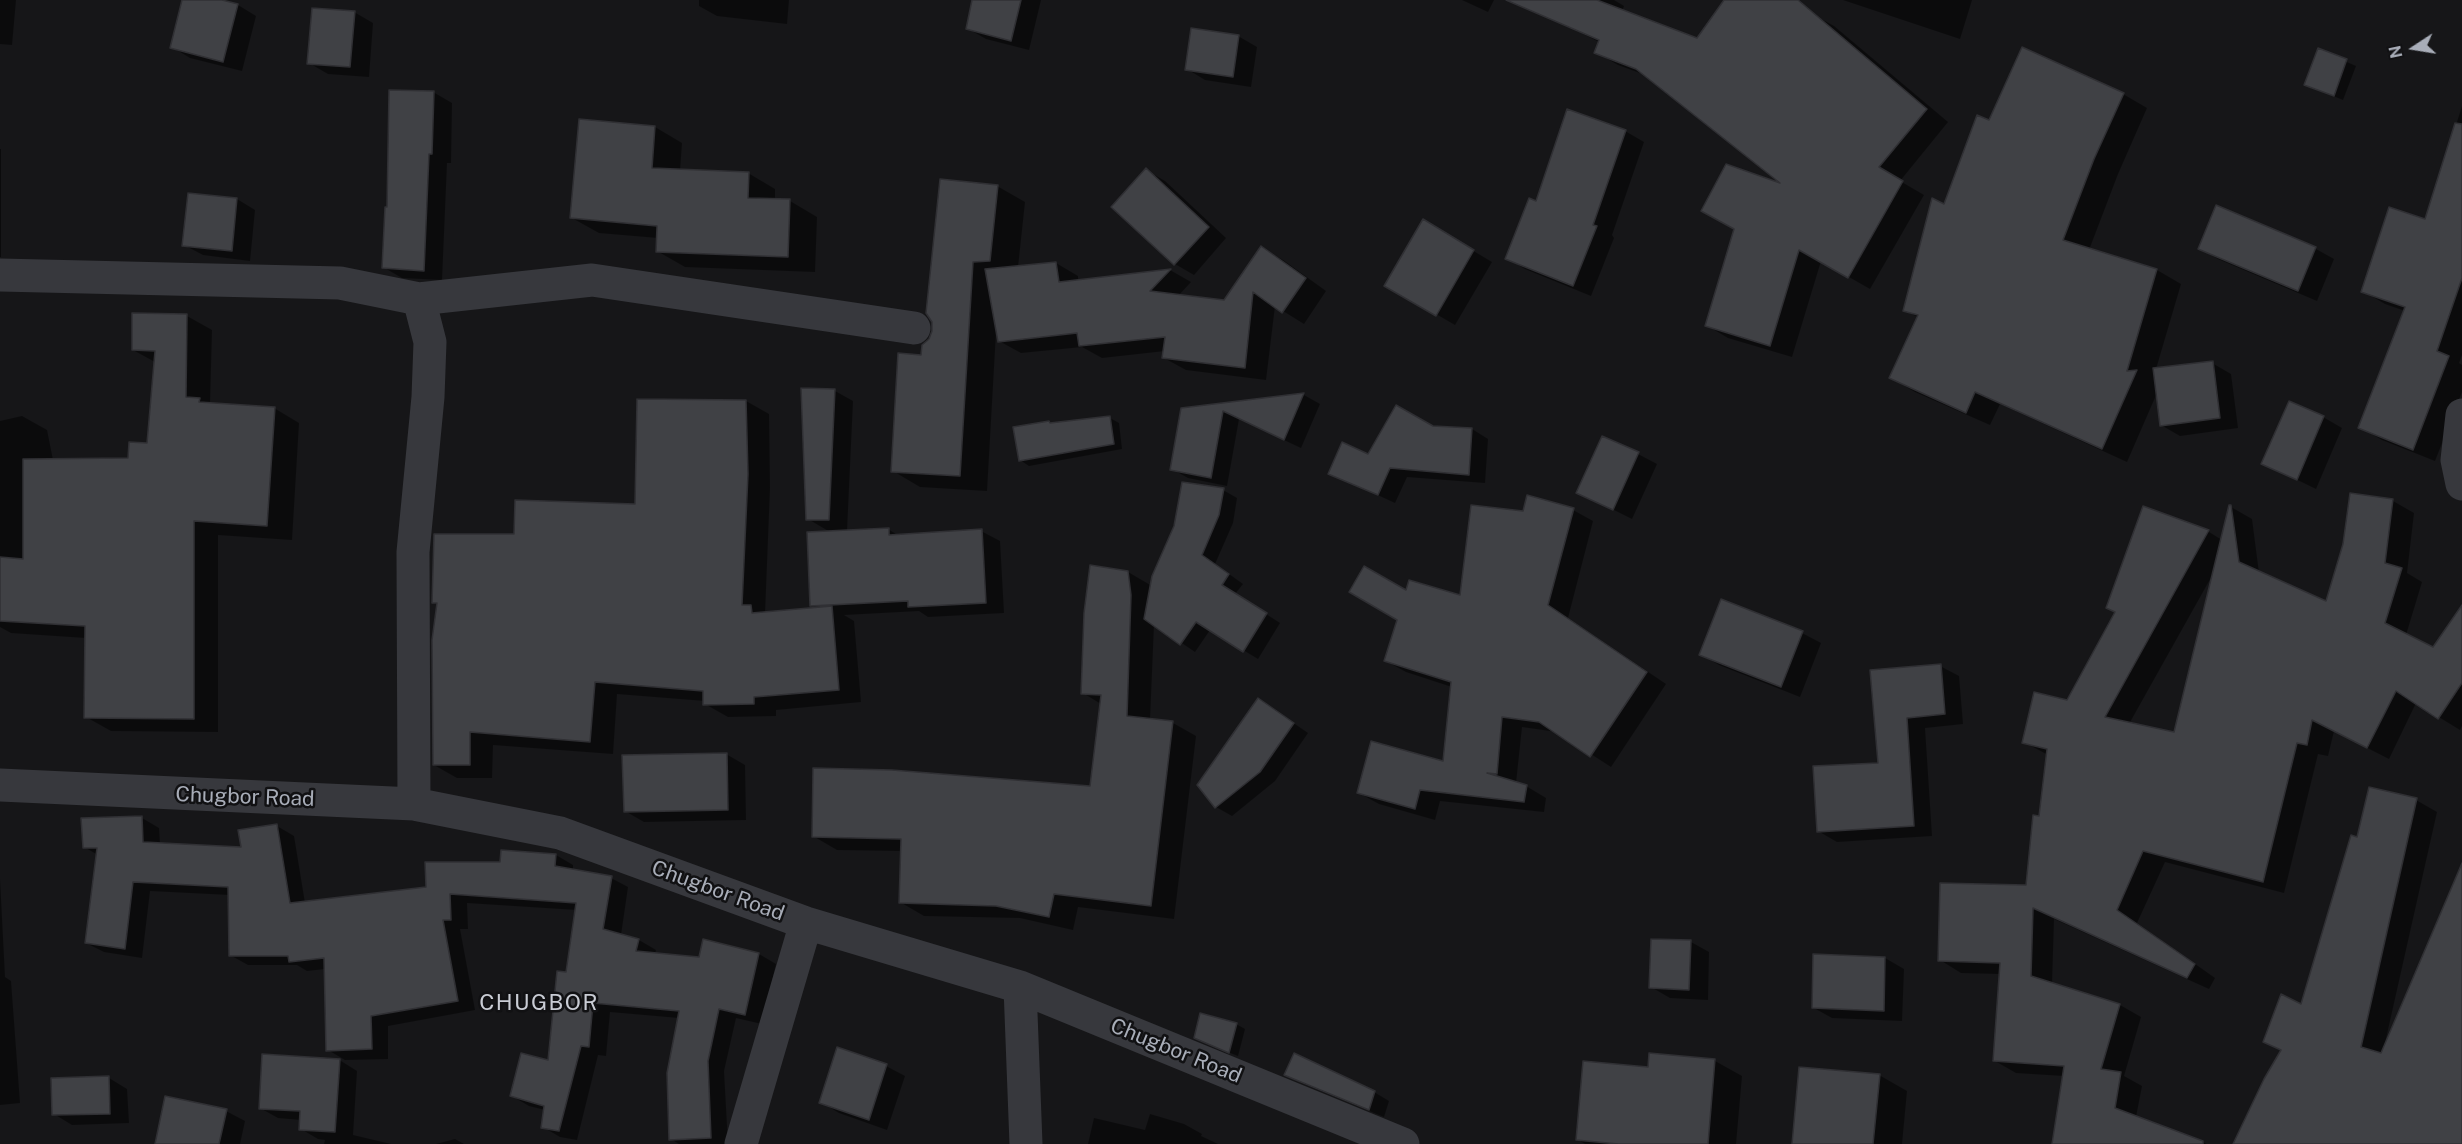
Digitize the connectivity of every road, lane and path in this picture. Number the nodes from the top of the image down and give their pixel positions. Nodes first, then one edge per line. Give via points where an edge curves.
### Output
1 (0, 275) edge
2 (419, 298) junction
3 (914, 328) dead end
4 (2462, 416) edge
5 (2462, 484) edge
6 (0, 785) edge
7 (414, 804) junction
8 (806, 923) junction
9 (1020, 987) junction
10 (741, 1144) edge
11 (1026, 1144) edge
12 (1403, 1144) edge

1 - 2 street via 340,283
2 - 3 street via 592,280
2 - 7 street via 430,342 413,552
4 - 5 street via 2457,460
6 - 7 street, Chugbor Road
7 - 8 street, Chugbor Road via 560,833
8 - 9 street, Chugbor Road
8 - 10 street
9 - 11 street
9 - 12 street, Chugbor Road

